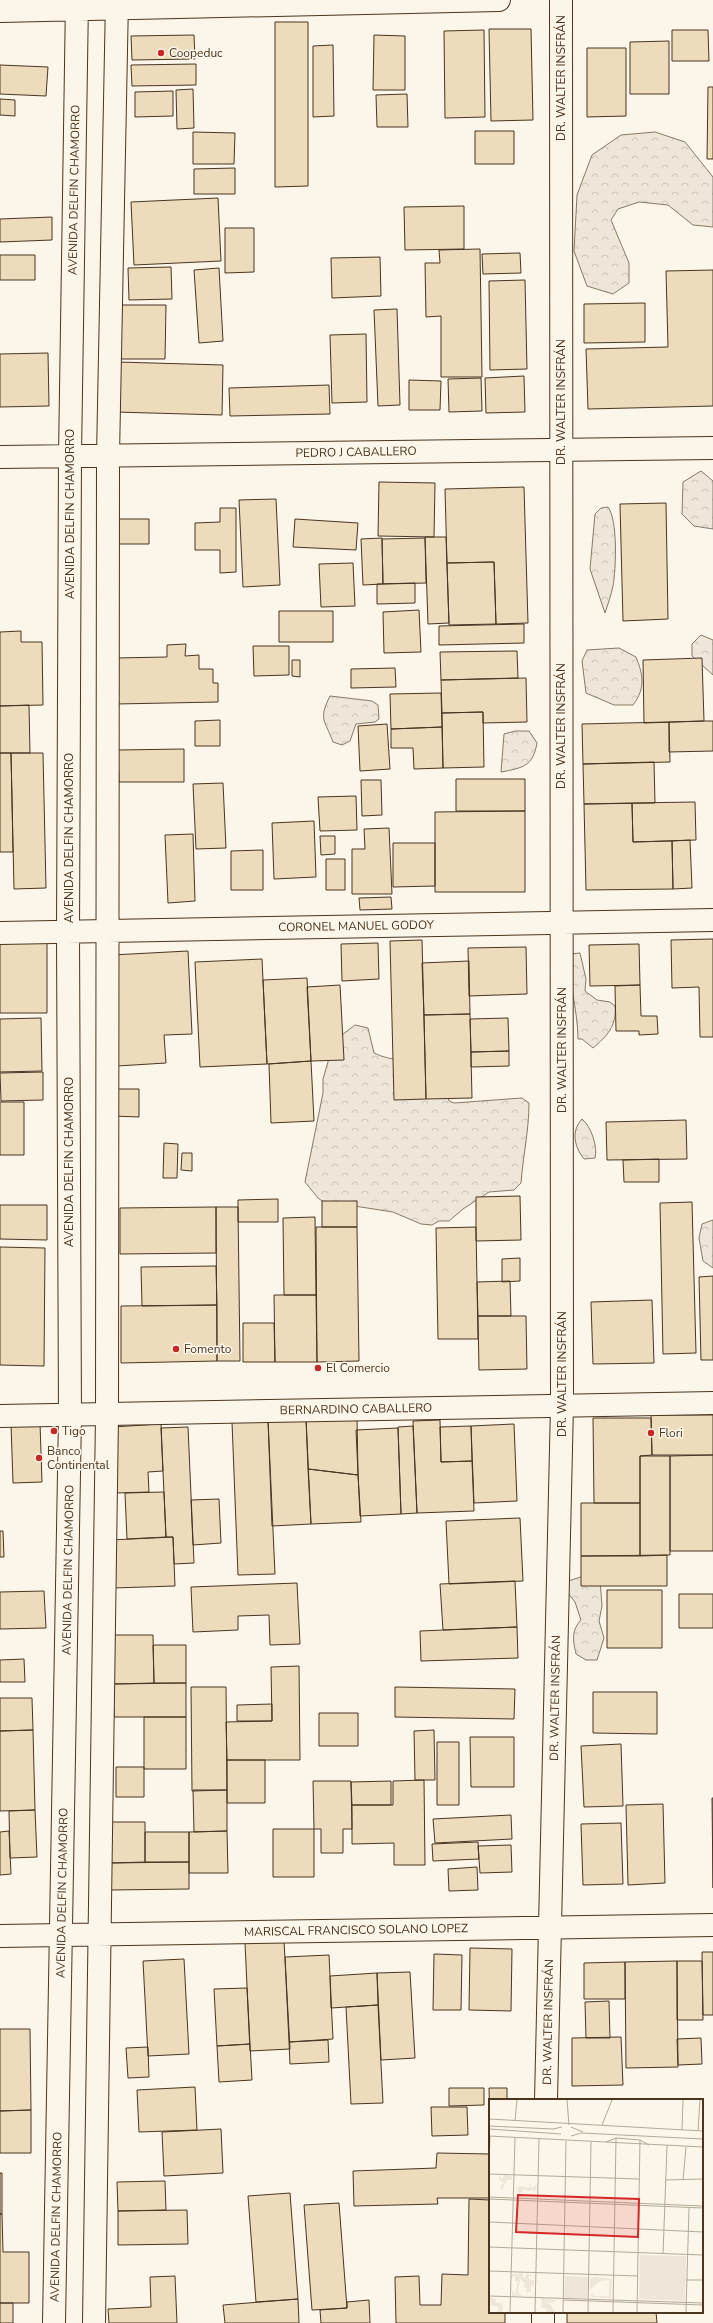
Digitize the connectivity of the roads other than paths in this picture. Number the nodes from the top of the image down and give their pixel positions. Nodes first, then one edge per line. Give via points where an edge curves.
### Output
1 (499, 0) edge
2 (561, 0) edge
3 (77, 5) edge
4 (117, 5) edge
5 (0, 11) edge
6 (713, 448) edge
7 (561, 449) junction
8 (70, 456) junction
9 (108, 456) junction
10 (0, 457) edge
11 (713, 920) edge
12 (562, 922) junction
13 (108, 931) junction
14 (0, 933) edge
15 (68, 933) junction
16 (713, 1403) edge
17 (562, 1405) junction
18 (108, 1415) junction
19 (0, 1416) edge
20 (70, 1416) junction
21 (713, 1925) edge
22 (549, 1927) junction
23 (61, 1934) junction
24 (100, 1934) junction
25 (0, 1936) edge
26 (546, 2099) edge
27 (54, 2323) edge
28 (94, 2323) edge

1 - 4 main road
2 - 7 main road, DR. WALTER INSFRÁN
3 - 4 main road
3 - 5 main road
3 - 8 main road, AVENIDA DELFIN CHAMORRO
4 - 9 main road
6 - 7 main road, PEDRO J CABALLERO
7 - 9 main road, PEDRO J CABALLERO
7 - 12 main road, DR. WALTER INSFRÁN
8 - 9 main road, PEDRO J CABALLERO
8 - 10 main road, PEDRO J CABALLERO
8 - 15 main road, AVENIDA DELFIN CHAMORRO
9 - 13 main road
11 - 12 main road, CORONEL MANUEL GODOY
12 - 13 main road, CORONEL MANUEL GODOY
12 - 17 main road, DR. WALTER INSFRÁN
13 - 15 main road, CORONEL MANUEL GODOY
13 - 18 main road
14 - 15 main road, CORONEL MANUEL GODOY
15 - 20 main road, AVENIDA DELFIN CHAMORRO
16 - 17 main road, BERNARDINO CABALLERO
17 - 18 main road, BERNARDINO CABALLERO
17 - 22 main road, DR. WALTER INSFRÁN
18 - 20 main road, BERNARDINO CABALLERO
18 - 24 main road
19 - 20 main road, BERNARDINO CABALLERO
20 - 23 main road, AVENIDA DELFIN CHAMORRO
21 - 22 main road, MARISCAL FRANCISCO SOLANO LOPEZ
22 - 24 main road, MARISCAL FRANCISCO SOLANO LOPEZ
22 - 26 main road, DR. WALTER INSFRÁN
23 - 24 main road, MARISCAL FRANCISCO SOLANO LOPEZ
23 - 25 main road, MARISCAL FRANCISCO SOLANO LOPEZ
23 - 27 main road, AVENIDA DELFIN CHAMORRO
24 - 28 main road

